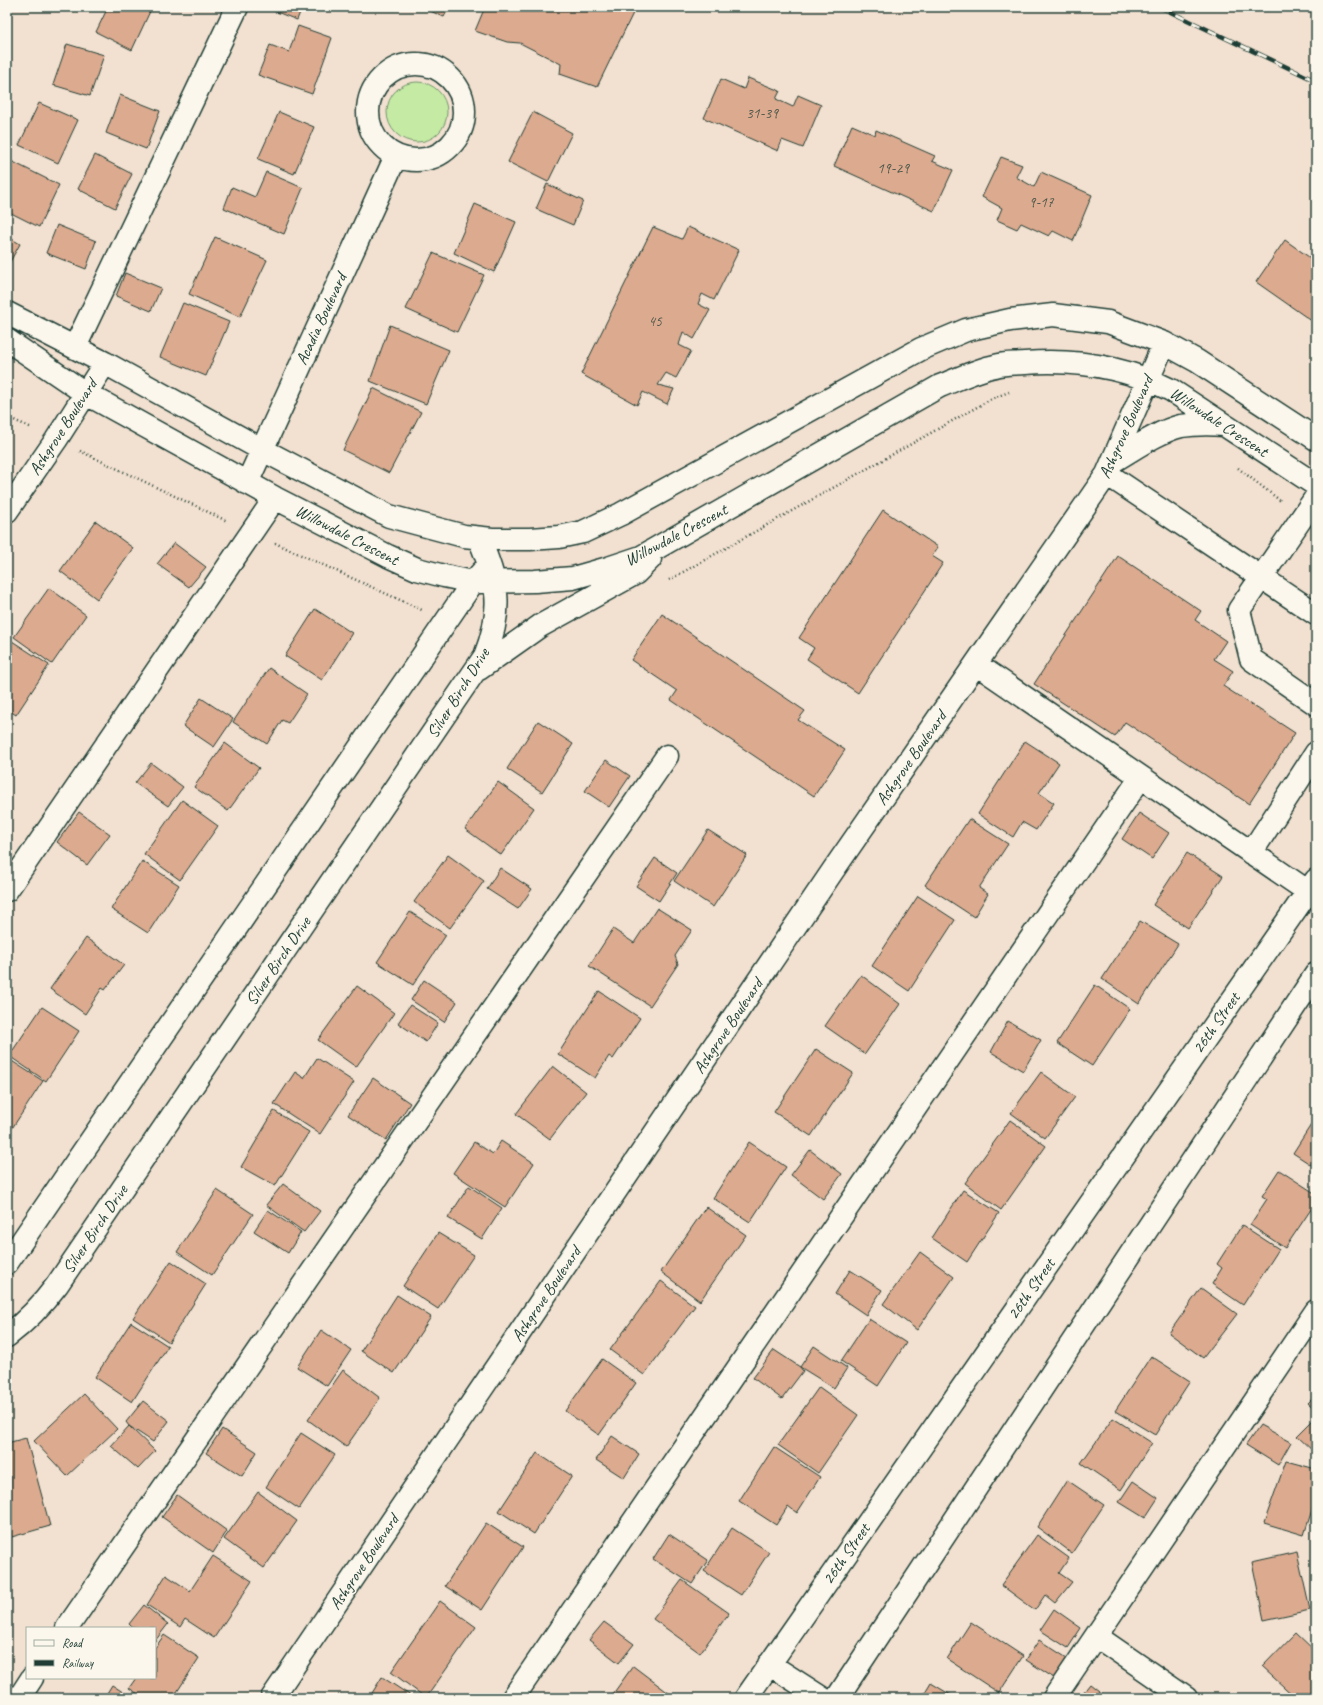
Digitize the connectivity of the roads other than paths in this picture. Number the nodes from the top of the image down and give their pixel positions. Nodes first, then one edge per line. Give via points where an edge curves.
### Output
1 (237, 7) edge
2 (396, 156) junction
3 (7, 313) edge
4 (7, 340) edge
5 (1164, 343) junction
6 (75, 347) junction
7 (105, 363) junction
8 (1148, 378) junction
9 (85, 393) junction
10 (1224, 425) junction
11 (1316, 439) edge
12 (261, 449) junction
13 (1110, 468) junction
14 (247, 482) junction
15 (1316, 485) edge
16 (275, 498) junction
17 (1316, 498) edge
18 (7, 511) edge
19 (479, 538) junction
20 (530, 539) junction
21 (665, 544) junction
22 (486, 576) junction
23 (1262, 577) junction
24 (1316, 614) edge
25 (976, 664) junction
26 (475, 672) junction
27 (1316, 704) edge
28 (1316, 753) edge
29 (667, 756) dead end
30 (1141, 776) junction
31 (1251, 853) junction
32 (1313, 889) edge
33 (7, 890) edge
34 (1316, 974) edge
35 (7, 1263) edge
36 (1316, 1311) edge
37 (7, 1336) edge
38 (68, 1627) edge
39 (1096, 1636) junction
40 (769, 1664) junction
41 (31, 1679) edge
42 (15, 1695) edge
43 (272, 1698) edge
44 (513, 1698) edge
45 (746, 1698) edge
46 (822, 1698) edge
47 (837, 1698) edge
48 (1054, 1698) edge
49 (1186, 1698) edge

1 - 6 street
2 - 2 street via 410,160 426,160 453,144 461,131 464,117 463,101 457,87 447,75 433,67 417,64 401,66 386,74 376,86 369,101 368,118 373,133 382,147
2 - 12 street, Acadia Boulevard
3 - 6 street
4 - 9 street, Willowdale Crescent
5 - 8 street, Ashgrove Boulevard
5 - 11 street via 1197,361
5 - 20 street via 1108,322 1053,316 1010,320 966,330 921,349 622,514 583,532
6 - 7 street
7 - 9 street, Ashgrove Boulevard
7 - 12 street
8 - 10 street, Willowdale Crescent
8 - 13 street, Ashgrove Boulevard
8 - 21 street, Willowdale Crescent via 1082,362 1044,361 996,365 940,386
9 - 14 street, Willowdale Crescent
9 - 18 street, Ashgrove Boulevard
10 - 13 street via 1201,424 1180,427 1152,438
10 - 15 street, Willowdale Crescent
12 - 14 street, Acadia Boulevard
12 - 19 street via 389,516
13 - 23 street
13 - 25 street, Ashgrove Boulevard
14 - 16 street, Willowdale Crescent
16 - 22 street, Willowdale Crescent via 417,569 444,576
16 - 33 street
17 - 23 street
19 - 20 street
19 - 22 street, Silver Birch Drive
20 - 22 street via 503,554
21 - 22 street, Willowdale Crescent via 641,557 573,578
21 - 26 street via 636,573 540,626
22 - 26 street, Silver Birch Drive via 497,600 494,633
22 - 35 street
23 - 24 street
23 - 27 street via 1240,610 1251,659
25 - 30 street
25 - 43 street, Ashgrove Boulevard
26 - 37 street, Silver Birch Drive via 57,1285 41,1306
28 - 31 street
29 - 38 street
30 - 31 street
30 - 44 street
31 - 32 street
32 - 40 street, 26th Street
34 - 47 street
36 - 39 street
39 - 48 street
39 - 49 street
40 - 45 street, 26th Street
40 - 46 street
41 - 42 street

